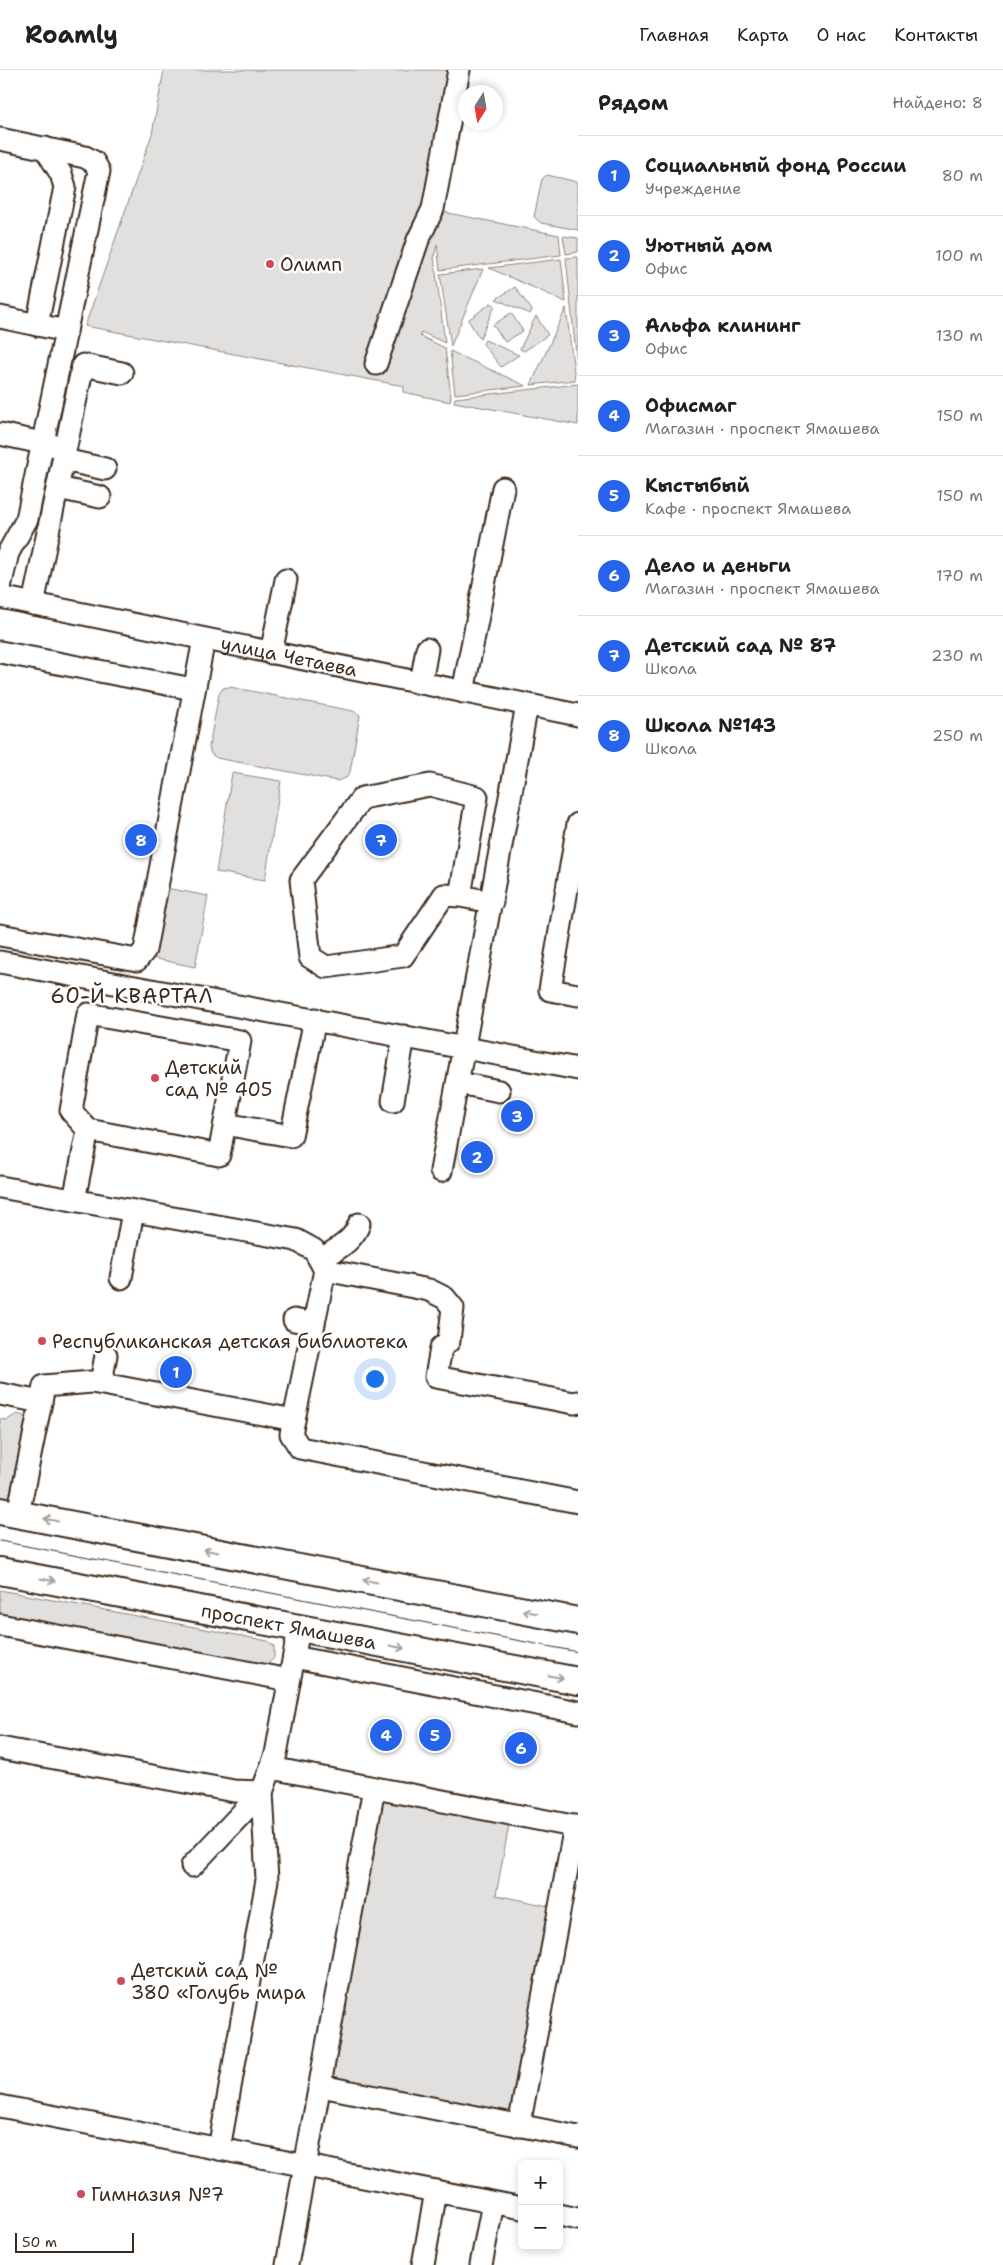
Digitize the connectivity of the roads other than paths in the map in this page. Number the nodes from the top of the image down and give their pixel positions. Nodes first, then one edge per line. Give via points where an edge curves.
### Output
1 (459, 70) edge
2 (0, 139) edge
3 (45, 148) junction
4 (0, 306) edge
5 (0, 317) edge
6 (38, 319) junction
7 (68, 325) junction
8 (376, 364) dead end
9 (122, 373) dead end
10 (0, 434) edge
11 (43, 443) junction
12 (65, 454) junction
13 (105, 469) dead end
14 (58, 488) junction
15 (503, 488) dead end
16 (100, 496) dead end
17 (286, 580) dead end
18 (0, 587) edge
19 (0, 597) edge
20 (33, 604) junction
21 (204, 639) junction
22 (427, 649) dead end
23 (0, 652) edge
24 (271, 653) junction
25 (420, 683) junction
26 (193, 689) junction
27 (463, 692) junction
28 (527, 705) junction
29 (578, 715) edge
30 (578, 824) edge
31 (460, 896) junction
32 (492, 902) junction
33 (0, 935) edge
34 (0, 962) edge
35 (578, 995) edge
36 (315, 1019) junction
37 (404, 1036) junction
38 (466, 1047) junction
39 (578, 1069) edge
40 (459, 1083) junction
41 (499, 1091) dead end
42 (393, 1101) dead end
43 (224, 1124) junction
44 (88, 1130) junction
45 (442, 1171) dead end
46 (0, 1187) edge
47 (74, 1200) junction
48 (133, 1211) junction
49 (359, 1224) dead end
50 (322, 1265) junction
51 (121, 1278) dead end
52 (106, 1355) dead end
53 (101, 1383) junction
54 (0, 1394) edge
55 (41, 1402) junction
56 (578, 1402) edge
57 (294, 1420) junction
58 (578, 1502) edge
59 (9, 1512) edge
60 (0, 1571) edge
61 (578, 1621) edge
62 (0, 1625) edge
63 (299, 1628) junction
64 (294, 1657) junction
65 (289, 1680) junction
66 (578, 1681) edge
67 (578, 1712) edge
68 (0, 1748) edge
69 (271, 1768) junction
70 (374, 1788) junction
71 (262, 1792) junction
72 (577, 1826) edge
73 (192, 1866) dead end
74 (321, 2086) junction
75 (0, 2106) edge
76 (519, 2126) junction
77 (578, 2137) edge
78 (219, 2149) junction
79 (306, 2166) junction
80 (436, 2191) junction
81 (493, 2203) junction
82 (518, 2207) edge
83 (563, 2216) edge
84 (578, 2219) edge
85 (287, 2265) edge
86 (423, 2265) edge
87 (481, 2265) edge

1 - 8 street via 433,209 418,240
2 - 3 street
3 - 6 street via 65,186
3 - 7 street via 85,157 94,162 99,171
4 - 6 street
5 - 6 street
6 - 7 street
7 - 11 street
9 - 12 street via 83,365
10 - 11 street
11 - 12 street
11 - 18 street via 27,519 8,553
12 - 13 street
12 - 14 street
14 - 16 street
14 - 20 street
15 - 27 street
17 - 24 street
19 - 20 street, улица Четаева
20 - 21 street, улица Четаева
21 - 24 street, улица Четаева
21 - 26 street
22 - 25 street
23 - 26 street
24 - 25 street, улица Четаева
25 - 27 street, улица Четаева
26 - 33 street via 145,950 137,960
27 - 28 street, улица Четаева
28 - 29 street, улица Четаева
28 - 32 street
30 - 35 street via 550,990
31 - 31 street via 477,797 430,785 362,798 301,880 310,958 326,967 402,956 444,895
31 - 32 street
32 - 38 street
34 - 36 street
36 - 37 street
36 - 43 street via 291,1136
37 - 38 street
37 - 42 street
38 - 39 street
38 - 40 street
40 - 41 street
40 - 45 street
43 - 44 street via 219,1155
43 - 44 street via 240,1041 88,1014 72,1111
44 - 47 street
46 - 47 street
47 - 48 street
48 - 50 street via 296,1240 314,1250
48 - 51 street
49 - 50 street via 356,1235
50 - 56 street via 429,1290 445,1298 453,1308 449,1341 441,1348 436,1377 574,1404
50 - 57 street via 304,1322
52 - 53 street
53 - 55 street via 44,1386
53 - 57 street
54 - 55 street
55 - 59 street
57 - 58 street via 291,1434 300,1448
61 -> 59 main road
60 -> 63 main road, проспект Ямашева
62 - 65 street
63 - 64 street
63 -> 66 main road, проспект Ямашева
64 - 65 street
64 - 67 street
65 - 69 street
68 - 71 street via 234,1790
69 - 70 street
69 - 71 street
70 - 72 street
70 - 74 street
71 - 73 street
71 - 78 street via 267,1880
72 - 76 street
74 - 76 street
74 - 79 street
75 - 78 street
76 - 77 street
78 - 79 street
79 - 80 street
79 - 85 street
80 - 81 street
80 - 86 street
81 - 82 street
81 - 87 street
83 - 84 street

